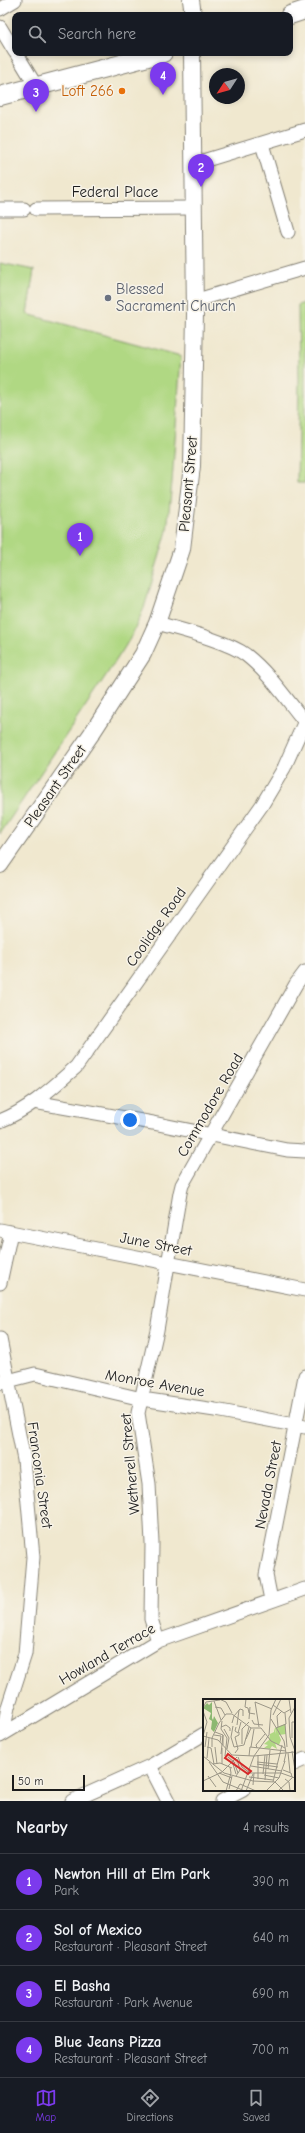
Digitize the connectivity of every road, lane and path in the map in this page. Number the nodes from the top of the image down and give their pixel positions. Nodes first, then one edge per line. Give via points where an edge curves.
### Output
1 (15, 0) edge
2 (191, 0) edge
3 (0, 9) edge
4 (305, 10) edge
5 (193, 12) edge
6 (293, 14) edge
7 (0, 27) edge
8 (12, 47) edge
9 (17, 56) edge
10 (151, 56) edge
11 (192, 56) edge
12 (36, 86) junction
13 (0, 96) edge
14 (305, 130) edge
15 (262, 144) junction
16 (193, 164) junction
17 (193, 208) junction
18 (0, 209) edge
19 (288, 232) dead end
20 (305, 268) edge
21 (194, 301) junction
22 (157, 623) junction
23 (305, 722) edge
24 (0, 865) edge
25 (305, 972) edge
26 (34, 1102) junction
27 (0, 1121) edge
28 (211, 1135) junction
29 (305, 1151) edge
30 (5, 1231) edge
31 (168, 1262) junction
32 (0, 1283) edge
33 (305, 1290) edge
34 (0, 1339) edge
35 (305, 1376) edge
36 (5, 1382) edge
37 (142, 1399) junction
38 (300, 1426) edge
39 (305, 1589) edge
40 (271, 1600) junction
41 (158, 1641) junction
42 (1, 1735) edge
43 (203, 1735) edge
44 (305, 1759) edge
45 (295, 1764) edge
46 (150, 1766) junction
47 (241, 1791) edge
48 (72, 1801) edge
49 (168, 1801) edge
50 (222, 1801) edge

1 - 3 street
2 - 5 main road
4 - 6 highway
7 - 8 street
9 - 12 street
10 - 12 highway
11 - 16 main road, Pleasant Street
12 - 13 highway
14 - 15 street
15 - 16 street
15 - 19 street
16 - 17 main road, Pleasant Street
17 - 18 street, Federal Place
17 - 21 main road, Pleasant Street
20 - 21 street
21 - 22 main road, Pleasant Street via 192,466 189,496 182,549
22 - 23 street via 200,635 246,655 259,666
22 - 24 main road, Pleasant Street via 143,654 92,733
23 - 26 street, Coolidge Road via 284,768 262,804 99,1037 76,1067
25 - 28 street, Commodore Road
26 - 27 street, Coolidge Road
26 - 28 street
28 - 29 street via 287,1150
28 - 31 street, Commodore Road via 182,1184
30 - 31 street, June Street
30 - 32 street
31 - 33 street, June Street
31 - 37 street, Wetherell Street
34 - 36 street, Franconia Street
35 - 38 street, Nevada Street
36 - 37 street, Monroe Avenue via 34,1374
36 - 42 street, Franconia Street via 25,1467 33,1557 25,1654
37 - 38 street, Monroe Avenue
37 - 41 street, Wetherell Street via 138,1413 149,1492 152,1543 151,1619
38 - 40 street, Nevada Street via 266,1575
39 - 40 street, Howland Terrace
40 - 41 street, Howland Terrace
41 - 42 street, Howland Terrace
43 - 46 street
44 - 45 street
46 - 48 street
46 - 49 street
47 - 50 street

